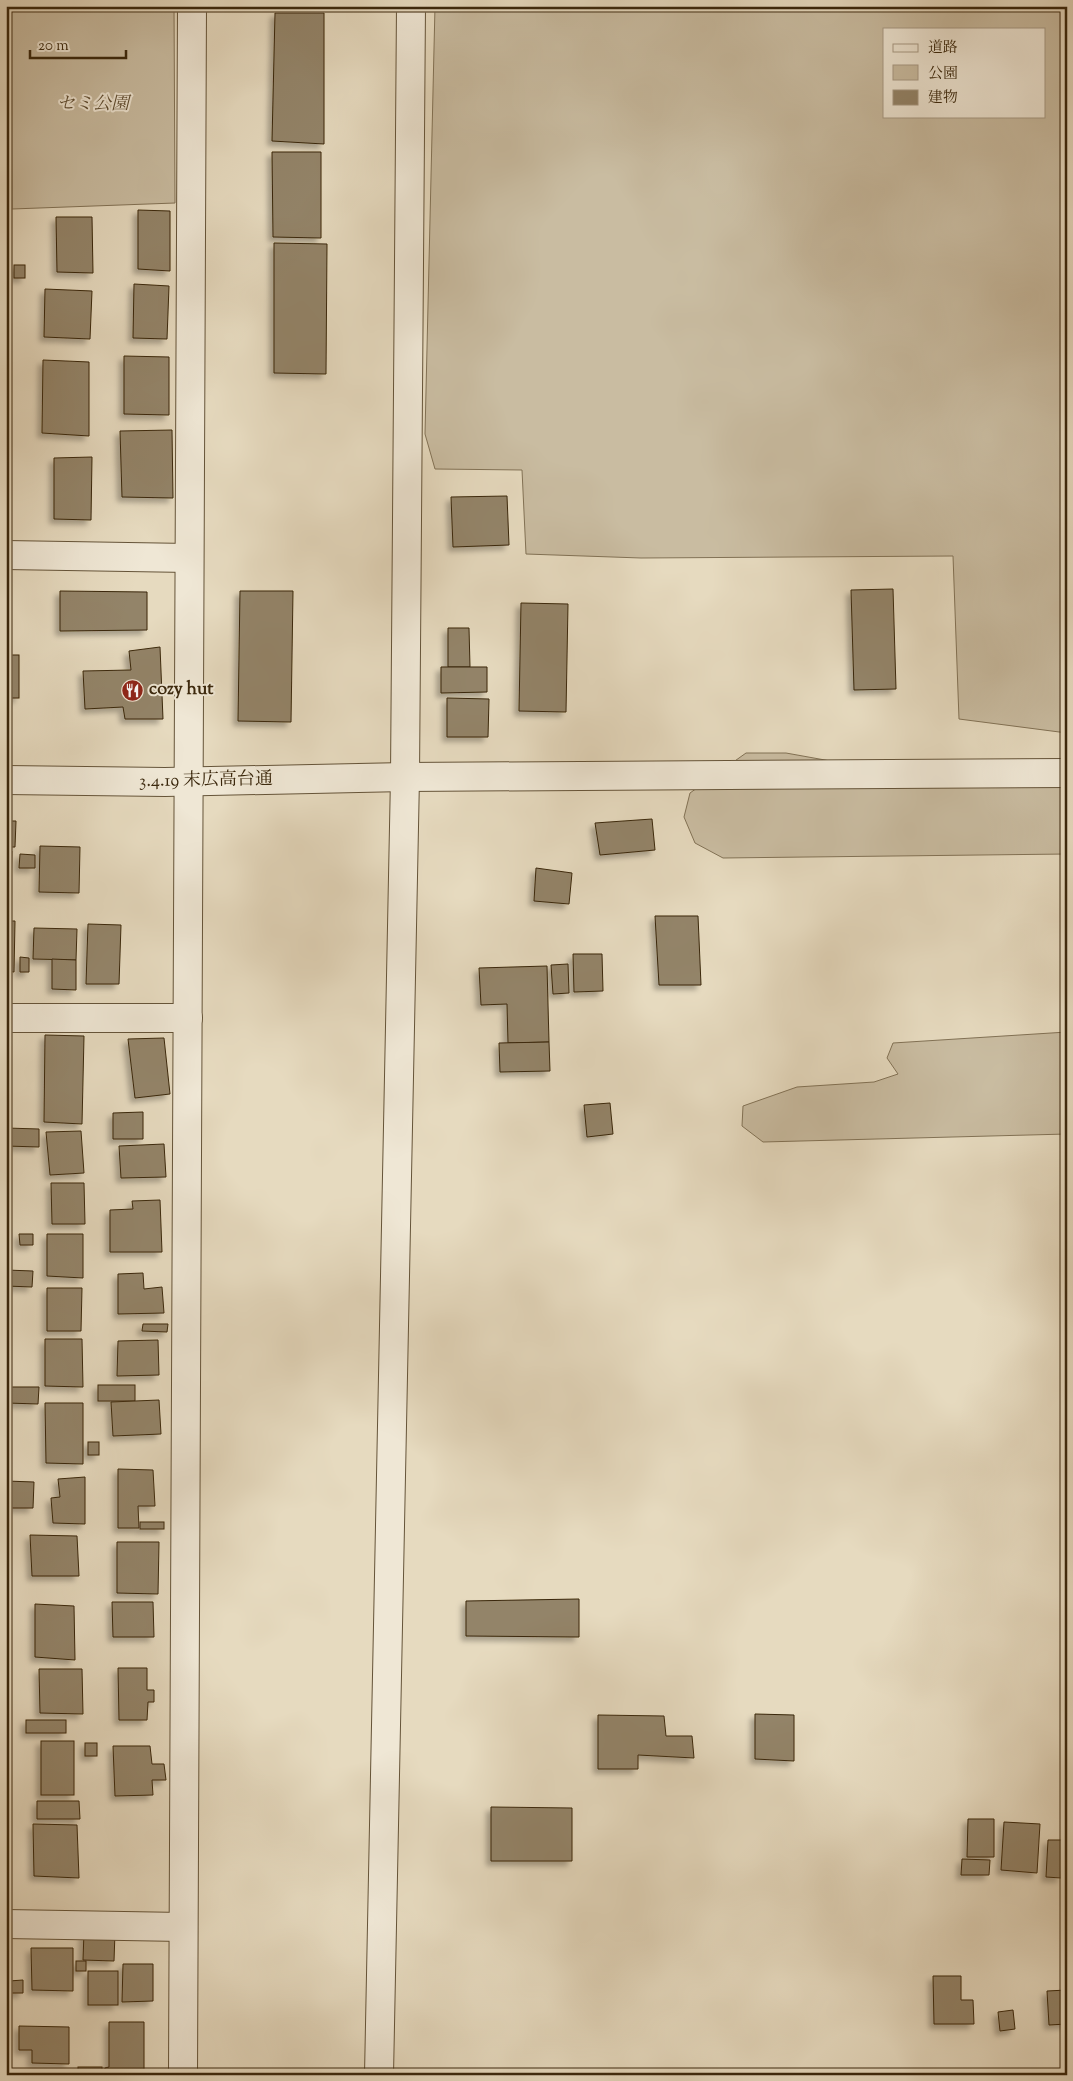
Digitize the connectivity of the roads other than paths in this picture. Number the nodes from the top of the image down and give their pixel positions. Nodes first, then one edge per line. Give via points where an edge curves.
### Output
1 (192, 6) edge
2 (411, 6) edge
3 (6, 555) edge
4 (189, 558) junction
5 (1067, 773) edge
6 (405, 777) junction
7 (6, 780) edge
8 (189, 782) junction
9 (6, 1018) edge
10 (188, 1018) junction
11 (6, 1924) edge
12 (184, 1927) junction
13 (183, 2075) edge
14 (379, 2075) edge

1 - 4 street
2 - 6 street
3 - 4 street
4 - 8 street
5 - 6 street, 3.4.19 末広高台通
6 - 8 street, 3.4.19 末広高台通
6 - 14 street
7 - 8 street, 3.4.19 末広高台通
8 - 10 street
9 - 10 street
10 - 12 street
11 - 12 street
12 - 13 street

